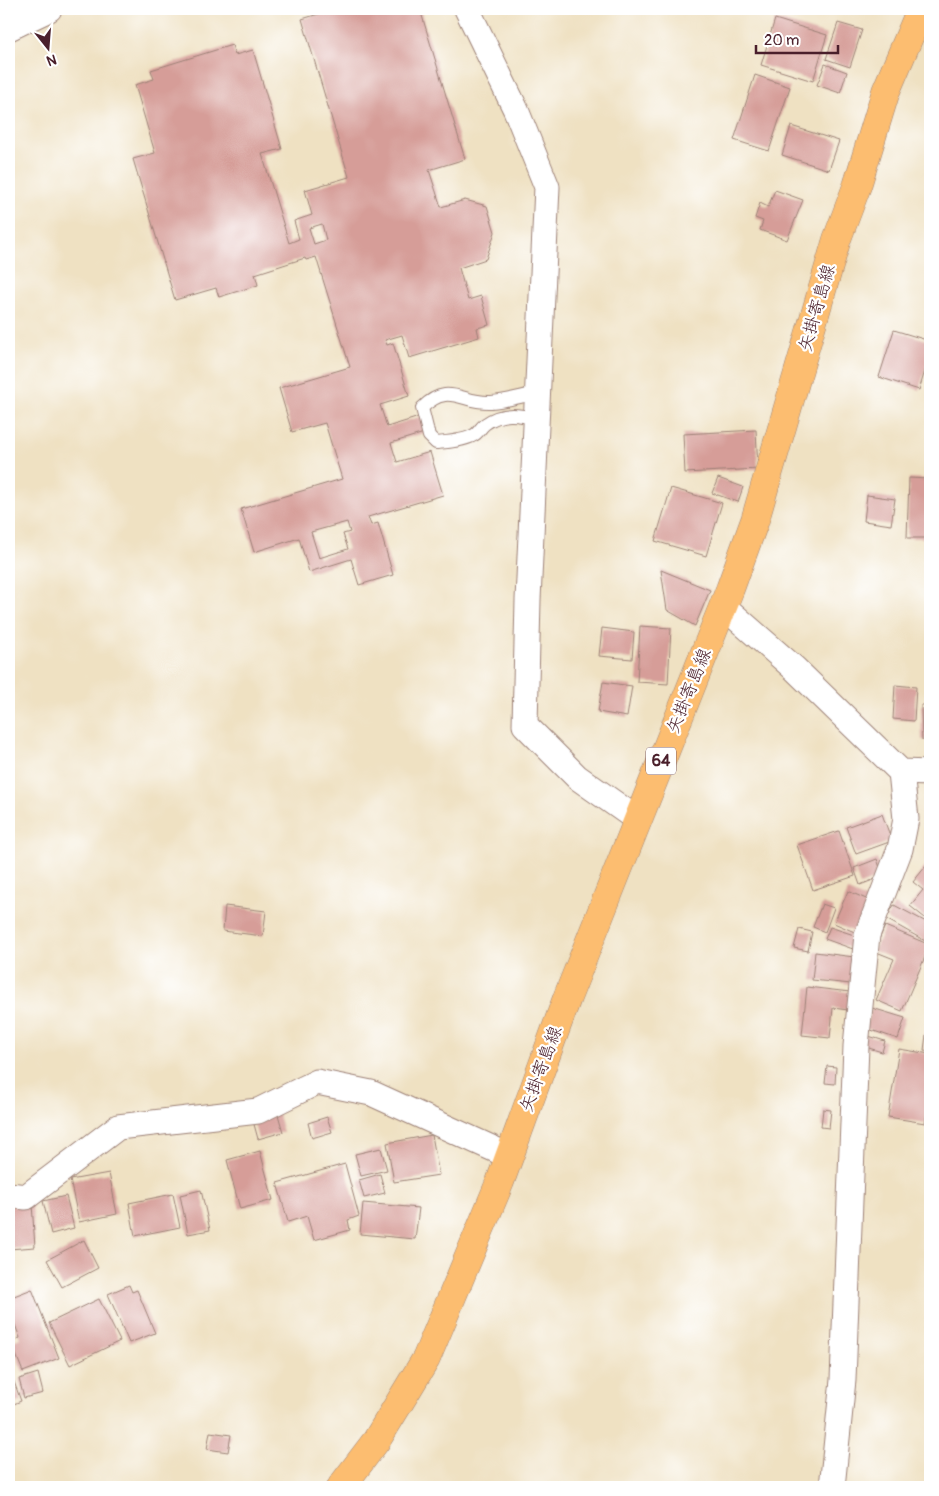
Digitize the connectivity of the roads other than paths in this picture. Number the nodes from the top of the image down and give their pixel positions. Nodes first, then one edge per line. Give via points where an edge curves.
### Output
1 (48, 9) edge
2 (468, 9) edge
3 (921, 9) edge
4 (9, 28) edge
5 (538, 393) junction
6 (536, 419) junction
7 (723, 606) junction
8 (901, 772) junction
9 (930, 773) edge
10 (638, 820) junction
11 (509, 1156) junction
12 (9, 1195) edge
13 (341, 1487) edge
14 (832, 1487) edge

1 - 4 street
2 - 5 street via 516,110 547,187
3 - 7 main road, 矢掛寄島線 / 64 via 886,91 837,239 755,520
5 - 6 street
5 - 6 lane via 493,402 474,402 452,393 431,399 422,408 429,436 436,442 474,435 485,424 504,414
6 - 10 street via 525,725 576,777
7 - 8 street via 795,669
7 - 10 main road, 矢掛寄島線 / 64
8 - 9 street
8 - 14 street via 906,819 900,850 867,935 856,1037 843,1380
10 - 11 main road, 矢掛寄島線 / 64
11 - 12 street via 371,1093 317,1082 258,1111 118,1127 26,1197
11 - 13 main road, 矢掛寄島線 / 64 via 426,1358 376,1441

